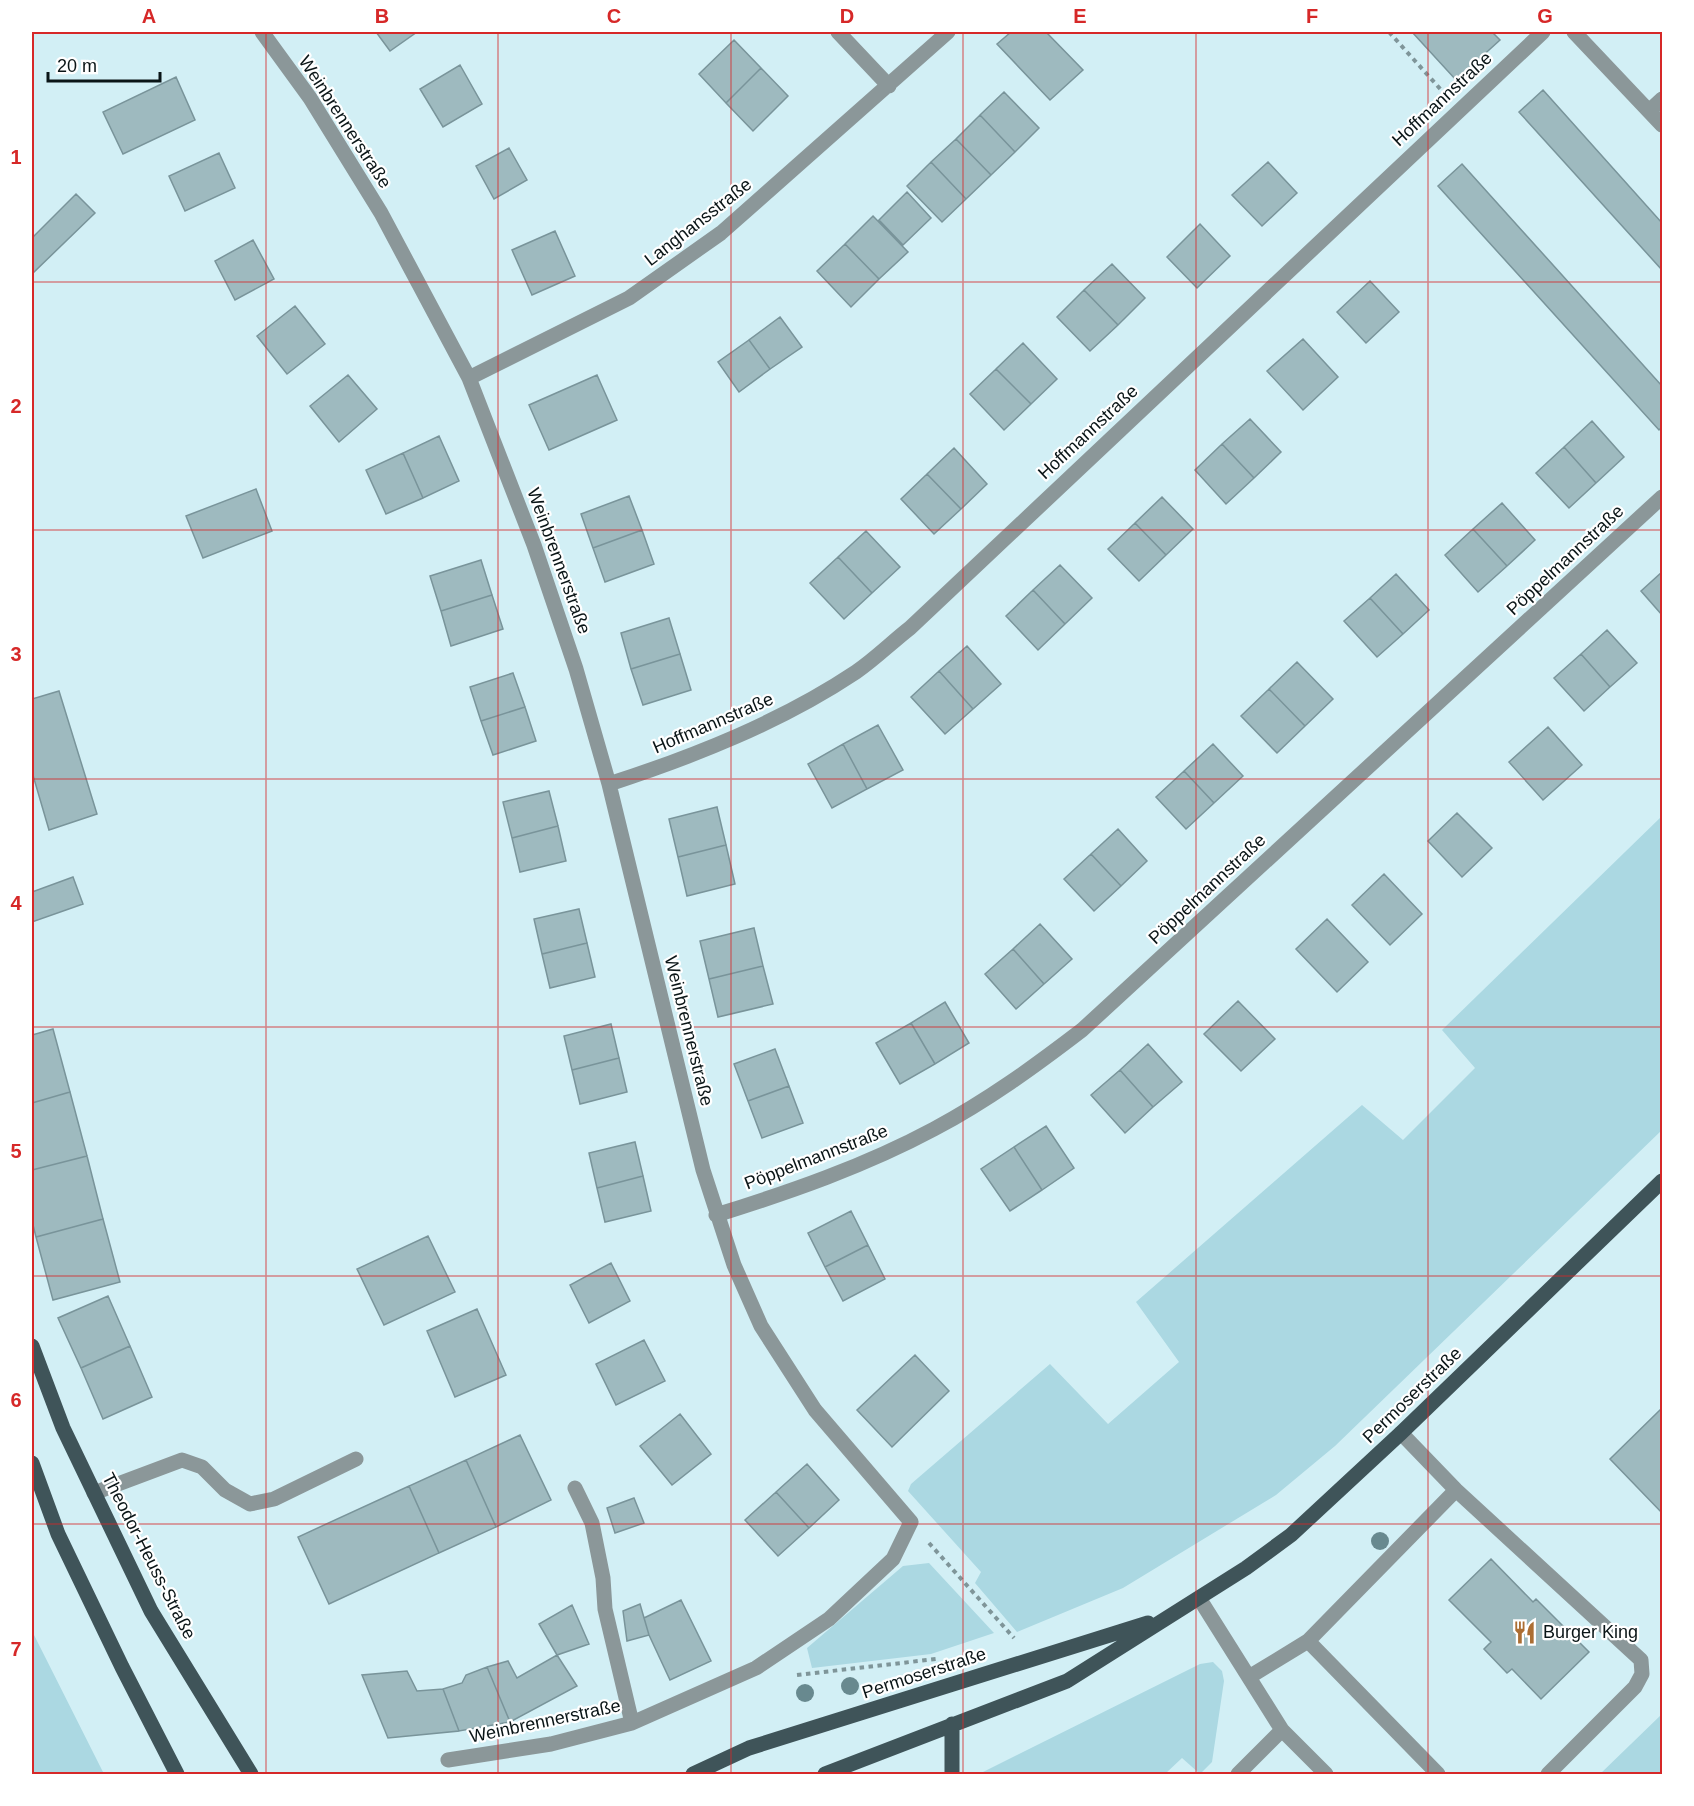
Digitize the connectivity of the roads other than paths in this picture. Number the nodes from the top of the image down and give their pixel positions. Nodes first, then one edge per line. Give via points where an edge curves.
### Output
1 (262, 32) edge
2 (838, 32) edge
3 (948, 32) edge
4 (1543, 32) edge
5 (1574, 32) edge
6 (889, 86) junction
7 (1662, 99) edge
8 (1649, 111) junction
9 (1662, 125) edge
10 (469, 378) junction
11 (1662, 497) edge
12 (609, 784) junction
13 (1662, 1181) edge
14 (716, 1215) junction
15 (32, 1346) edge
16 (1401, 1433) junction
17 (356, 1459) dead end
18 (32, 1463) edge
19 (575, 1488) dead end
20 (1456, 1490) junction
21 (94, 1493) junction
22 (1199, 1598) junction
23 (1170, 1616) junction
24 (1308, 1641) junction
25 (1249, 1677) junction
26 (632, 1724) junction
27 (952, 1724) junction
28 (1282, 1730) junction
29 (448, 1761) dead end
30 (177, 1774) edge
31 (251, 1774) edge
32 (693, 1774) edge
33 (825, 1774) edge
34 (952, 1774) edge
35 (1238, 1774) edge
36 (1326, 1774) edge
37 (1438, 1774) edge
38 (1548, 1774) edge

1 - 10 street, Weinbrennerstraße via 310,98 381,213
2 - 6 street
3 - 6 street, Langhansstraße
4 - 12 street, Hoffmannstraße via 910,628 858,671 760,726 665,766
5 - 8 street
6 - 10 street, Langhansstraße via 721,233 629,298
7 - 8 street
8 - 9 street
10 - 12 street, Weinbrennerstraße via 534,545
11 - 14 street, Pöppelmannstraße via 1082,1030 1030,1071 933,1130 886,1152 787,1193
12 - 14 street, Weinbrennerstraße
13 - 16 main road, Permoserstraße
14 - 26 street, Weinbrennerstraße via 761,1326 814,1410 911,1522 893,1559 829,1619 756,1668
15 - 21 main road, Theodor-Heuss-Straße via 63,1428
16 - 20 street
16 - 22 main road, Permoserstraße via 1291,1535
17 - 21 street via 274,1499 250,1504 225,1490 202,1467 182,1460
18 - 30 main road via 58,1534
19 - 26 street via 592,1523 603,1578 604,1609
20 - 24 street
20 - 38 street via 1641,1660 1642,1674 1635,1687
21 - 31 main road, Theodor-Heuss-Straße via 151,1611
22 - 23 main road, Permoserstraße
22 - 25 street
23 - 27 main road, Permoserstraße via 1067,1681
23 - 32 main road, Permoserstraße via 750,1748
24 - 25 street
24 - 37 street
25 - 28 street
26 - 29 street, Weinbrennerstraße via 551,1744
27 - 33 main road, Permoserstraße
27 - 34 main road
28 - 35 street
28 - 36 street

